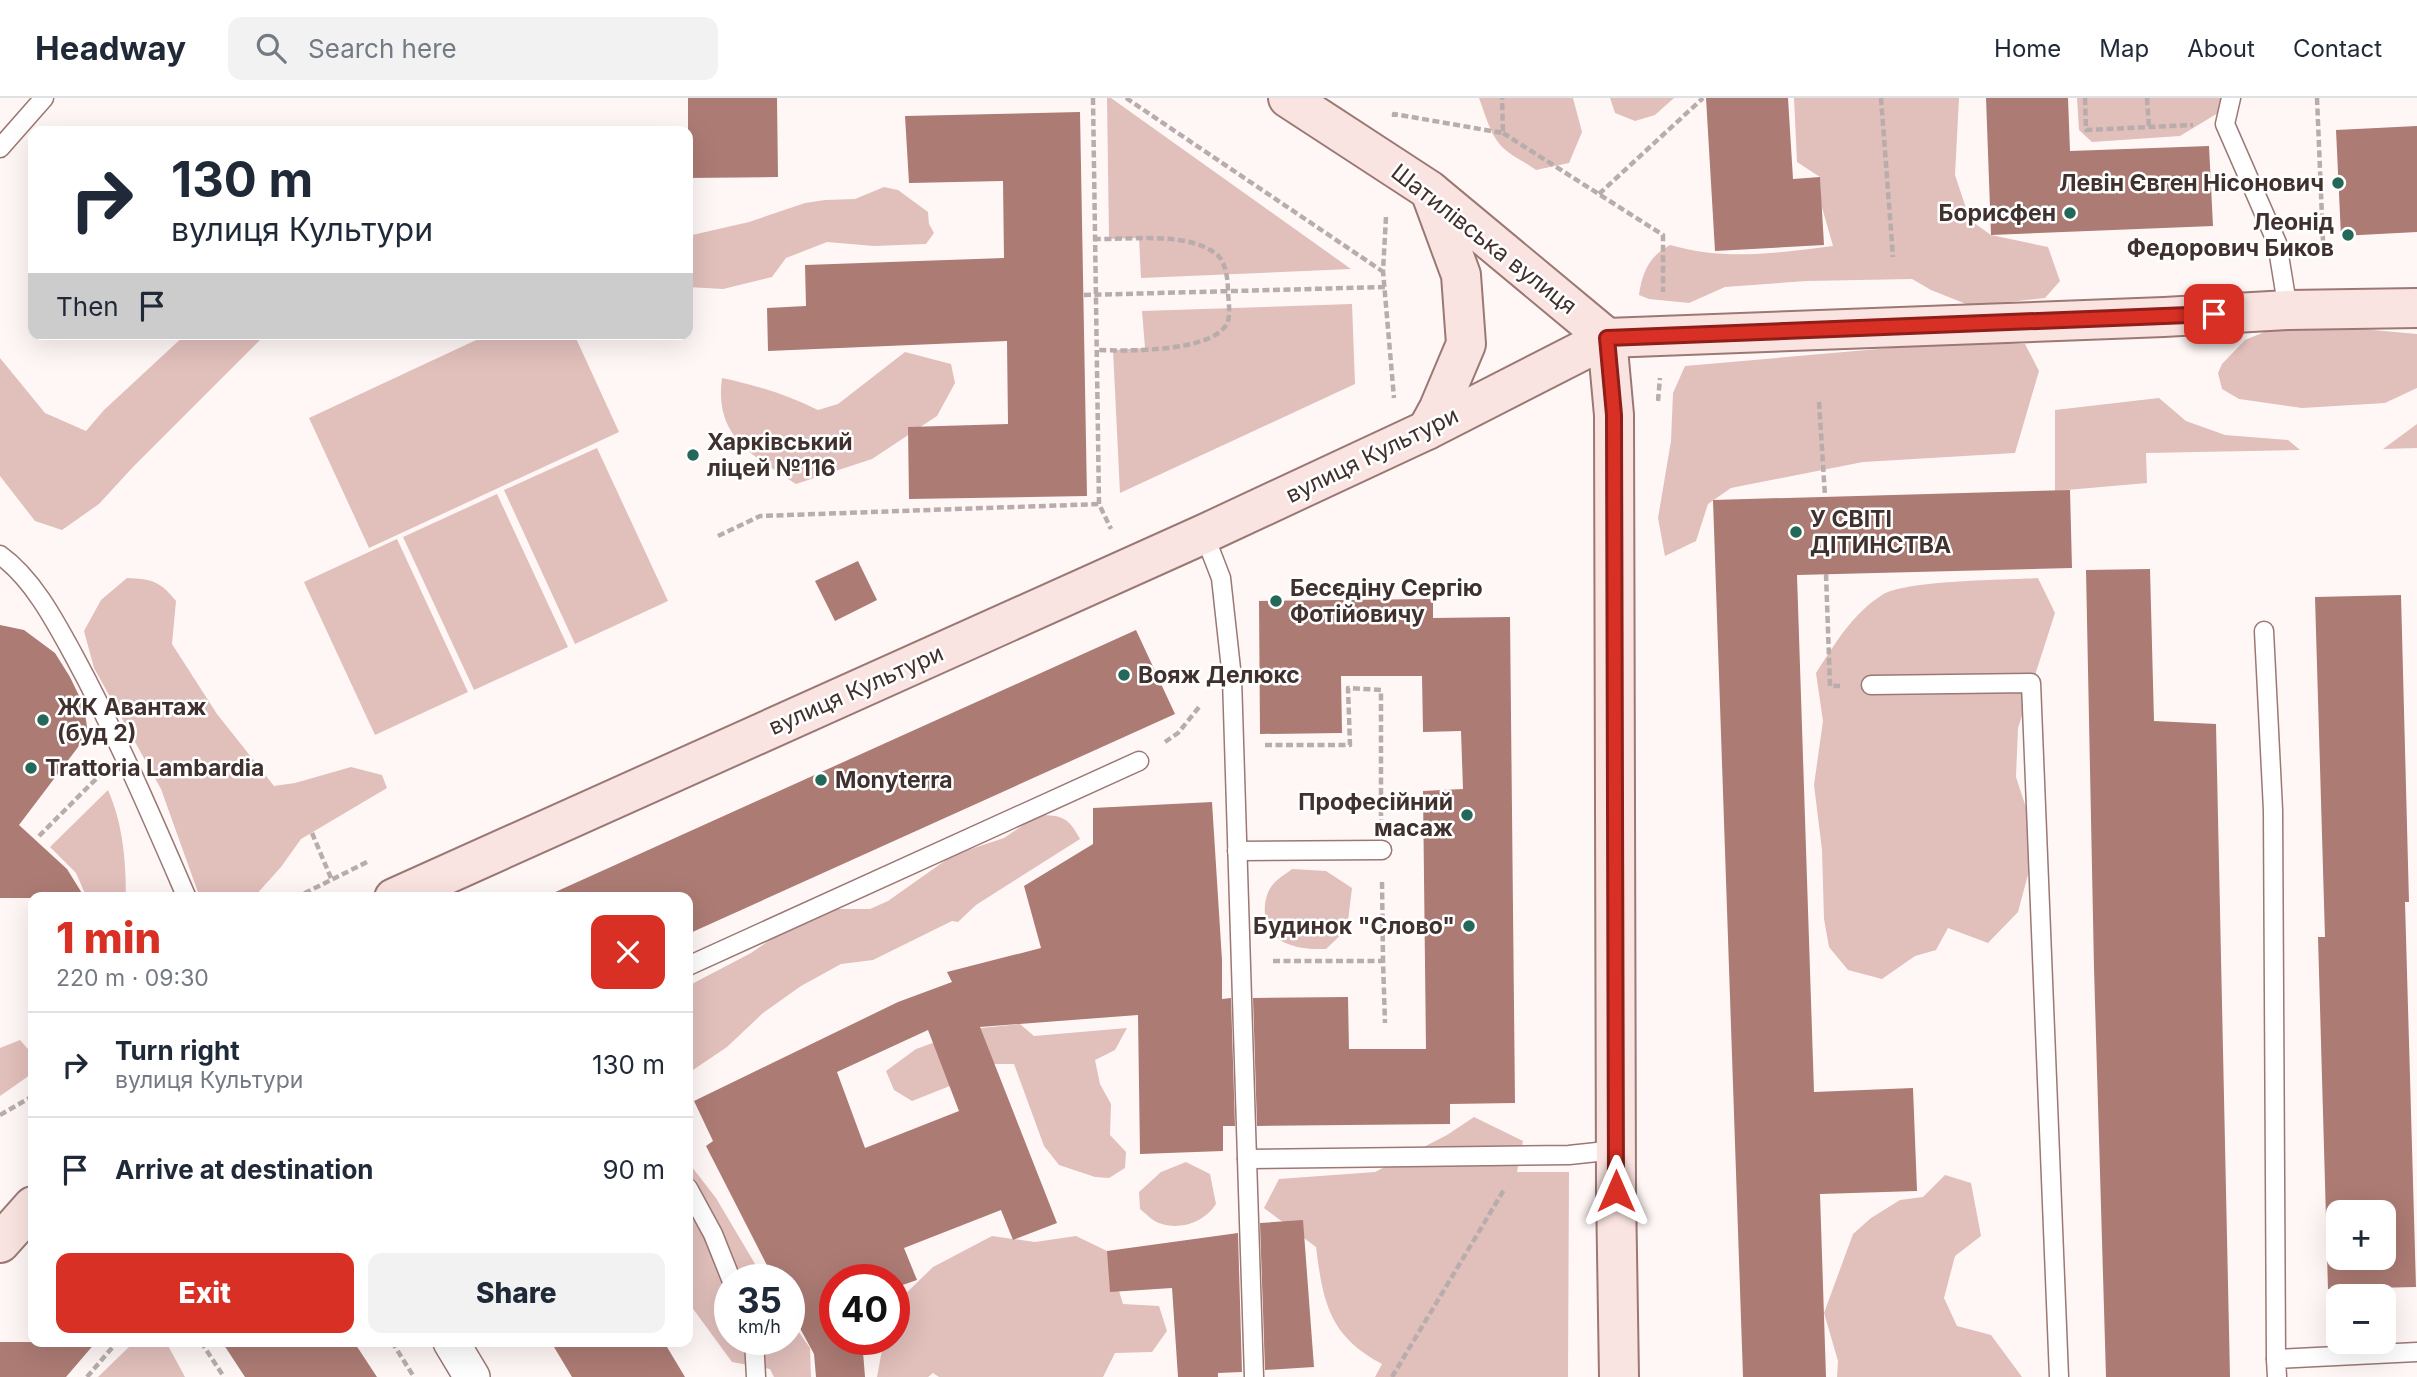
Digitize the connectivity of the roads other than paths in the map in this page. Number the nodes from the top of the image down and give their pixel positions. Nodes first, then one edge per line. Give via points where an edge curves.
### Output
1 (44, 98) edge
2 (1288, 98) edge
3 (2231, 98) edge
4 (0, 148) edge
5 (1429, 190) junction
6 (2417, 308) edge
7 (2288, 310) junction
8 (1607, 338) junction
9 (1427, 430) junction
10 (1204, 534) junction
11 (0, 555) edge
12 (2264, 631) dead end
13 (1871, 685) road end
14 (1139, 761) road end
15 (1381, 850) road end
16 (1237, 851) junction
17 (184, 892) edge
18 (407, 892) edge
19 (693, 964) edge
20 (1616, 1150) junction
21 (1247, 1159) junction
22 (693, 1197) edge
23 (28, 1212) edge
24 (0, 1243) edge
25 (725, 1264) edge
26 (454, 1347) edge
27 (2417, 1352) edge
28 (754, 1355) edge
29 (2277, 1368) edge
30 (472, 1377) edge
31 (755, 1377) edge
32 (1254, 1377) edge
33 (1619, 1377) edge
34 (2059, 1377) edge

1 - 4 lane
2 - 5 street, Шатилівська вулиця
3 - 7 lane via 2225,124 2277,243
5 - 8 street, Шатилівська вулиця
5 - 9 street via 1461,275 1466,344
6 - 7 street, вулиця Культури
7 - 8 street, вулиця Культури
8 - 9 street, вулиця Культури
8 - 20 street via 1614,428
9 - 10 street, вулиця Культури
10 - 16 lane via 1221,578 1230,663
10 - 18 street, вулиця Культури
11 - 17 lane via 15,566 55,623 104,711
12 - 29 lane via 2273,810
13 - 34 lane via 2031,683
14 - 19 lane
15 - 16 lane
16 - 21 lane
20 - 21 lane
20 - 33 street
21 - 32 lane
22 - 25 lane
23 - 24 street
26 - 30 street
27 - 29 lane
28 - 31 lane

